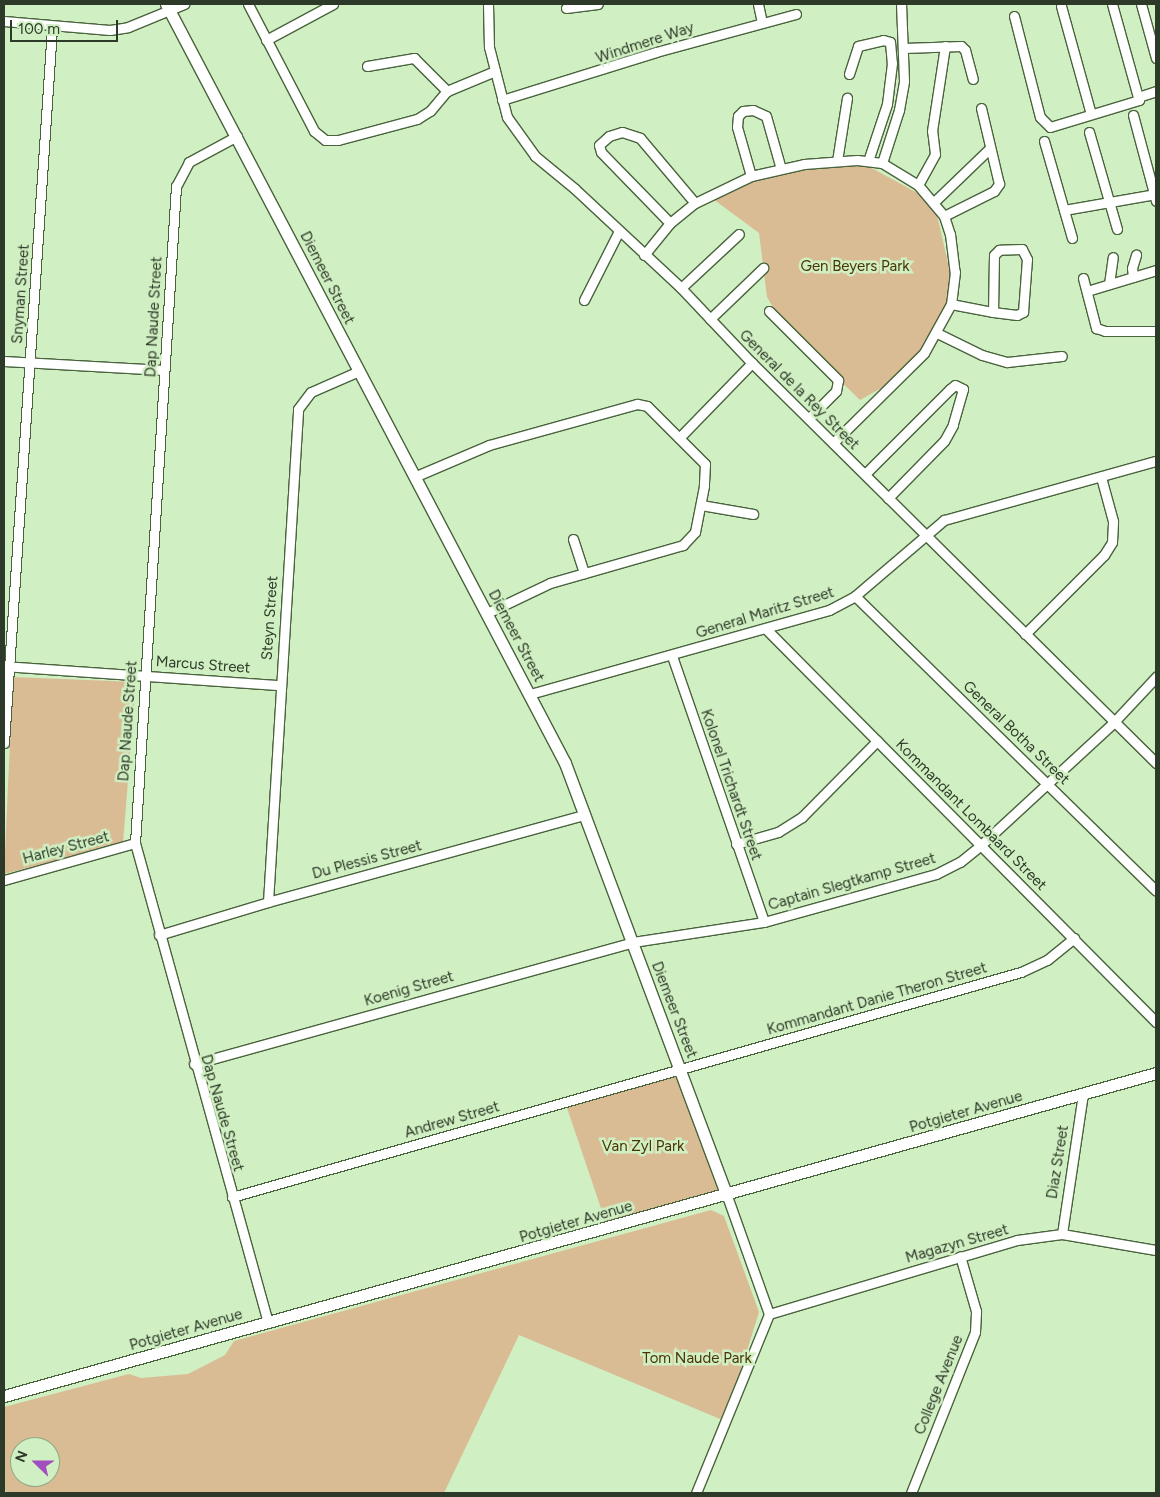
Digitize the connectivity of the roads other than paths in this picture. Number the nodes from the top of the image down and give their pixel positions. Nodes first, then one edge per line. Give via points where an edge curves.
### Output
1 (184, 4) edge
2 (248, 4) edge
3 (333, 4) edge
4 (488, 4) edge
5 (598, 4) edge
6 (758, 4) edge
7 (901, 4) edge
8 (1112, 4) edge
9 (1141, 4) edge
10 (1061, 6) dead end
11 (168, 7) edge
12 (566, 8) dead end
13 (796, 14) dead end
14 (1014, 16) dead end
15 (4, 20) edge
16 (1152, 21) edge
17 (762, 23) junction
18 (52, 27) junction
19 (266, 40) junction
20 (945, 46) junction
21 (904, 48) junction
22 (1156, 58) edge
23 (367, 66) dead end
24 (495, 72) junction
25 (848, 74) dead end
26 (973, 79) dead end
27 (448, 91) junction
28 (1156, 91) edge
29 (1138, 97) junction
30 (847, 98) dead end
31 (502, 100) junction
32 (981, 108) dead end
33 (1091, 114) junction
34 (1133, 115) dead end
35 (1089, 132) dead end
36 (237, 136) junction
37 (1044, 141) dead end
38 (989, 149) junction
39 (837, 161) junction
40 (868, 161) junction
41 (882, 164) junction
42 (781, 169) junction
43 (751, 176) junction
44 (918, 185) junction
45 (1155, 196) edge
46 (934, 202) junction
47 (695, 203) junction
48 (1110, 204) junction
49 (1064, 210) junction
50 (944, 216) junction
51 (670, 223) junction
52 (1117, 229) dead end
53 (619, 232) junction
54 (739, 234) dead end
55 (1072, 238) dead end
56 (644, 255) junction
57 (1136, 255) dead end
58 (1113, 257) dead end
59 (762, 268) dead end
60 (1156, 270) edge
61 (1133, 277) junction
62 (1084, 278) dead end
63 (1109, 284) junction
64 (681, 288) junction
65 (1087, 290) junction
66 (584, 300) dead end
67 (950, 304) junction
68 (769, 311) dead end
69 (993, 312) junction
70 (710, 319) junction
71 (1156, 331) edge
72 (937, 333) junction
73 (1062, 356) dead end
74 (4, 361) edge
75 (30, 363) junction
76 (752, 363) junction
77 (164, 370) junction
78 (359, 371) junction
79 (808, 418) junction
80 (679, 438) junction
81 (834, 443) junction
82 (1156, 461) edge
83 (864, 474) junction
84 (414, 477) junction
85 (1100, 477) junction
86 (888, 498) junction
87 (701, 504) junction
88 (753, 514) dead end
89 (925, 535) junction
90 (573, 539) dead end
91 (584, 573) junction
92 (856, 596) junction
93 (487, 613) junction
94 (766, 629) junction
95 (1026, 634) junction
96 (672, 656) junction
97 (7, 666) edge
98 (145, 675) junction
99 (1156, 677) edge
100 (279, 685) junction
101 (530, 694) junction
102 (1114, 722) junction
103 (877, 741) junction
104 (4, 743) edge
105 (1156, 763) edge
106 (1047, 782) junction
107 (584, 815) junction
108 (135, 844) junction
109 (736, 844) junction
110 (982, 844) junction
111 (4, 880) edge
112 (1156, 891) edge
113 (268, 902) junction
114 (764, 922) junction
115 (159, 936) junction
116 (1074, 938) junction
117 (632, 942) junction
118 (1156, 1022) edge
119 (194, 1064) junction
120 (680, 1069) junction
121 (1156, 1074) edge
122 (1083, 1094) junction
123 (232, 1196) junction
124 (727, 1196) junction
125 (1062, 1234) junction
126 (1156, 1250) edge
127 (960, 1256) junction
128 (769, 1314) junction
129 (268, 1322) junction
130 (4, 1396) edge
131 (696, 1493) edge
132 (911, 1493) edge

1 - 11 street
2 - 19 street
3 - 19 street
4 - 24 street, General de la Rey Street via 488,38
5 - 12 street
6 - 17 street
7 - 21 street
8 - 29 street
9 - 16 street
10 - 33 street
11 - 18 street via 110,30
11 - 36 street, Diemeer Street
13 - 17 street, Windmere Way
14 - 33 street via 1042,121 1050,127
15 - 18 street
16 - 22 street
17 - 31 street, Windmere Way
18 - 75 street, Snyman Street
19 - 27 street via 315,133 326,140 338,140 417,119 430,111
20 - 21 street
20 - 26 street via 964,47
20 - 44 street via 932,131 935,154
21 - 41 street via 901,102
23 - 27 street via 414,58
24 - 27 street
24 - 31 street, General de la Rey Street
25 - 40 street via 858,46 883,40 890,42 892,63 887,104
28 - 29 street
29 - 33 street via 1139,100
30 - 39 street
31 - 53 street, General de la Rey Street via 507,117 535,156
32 - 38 street
34 - 45 street
35 - 48 street
36 - 77 street, Dap Naude Street via 189,162 179,177
36 - 78 street, Diemeer Street via 333,312
37 - 49 street
38 - 46 street
38 - 50 street via 1000,181 996,190
39 - 40 street
39 - 42 street
40 - 41 street
41 - 44 street
42 - 43 street
42 - 43 street via 766,116 753,110 743,110 736,127
43 - 47 street
44 - 46 street
45 - 48 street
46 - 50 street
47 - 51 street
47 - 51 street via 640,138 622,132 609,136 598,145 601,152
48 - 49 street
48 - 52 street
49 - 55 street
50 - 67 street via 955,258
51 - 56 street
53 - 56 street, General de la Rey Street
53 - 66 street
54 - 64 street
56 - 64 street, General de la Rey Street
57 - 61 street
58 - 63 street
59 - 70 street
60 - 61 street
61 - 63 street
62 - 65 street
63 - 65 street
64 - 70 street, General de la Rey Street
65 - 71 street via 1094,323 1099,330
67 - 69 street
67 - 72 street
68 - 79 street via 838,380 836,390
69 - 69 street via 994,255 999,250 1022,249 1027,259 1024,311 1017,315
70 - 76 street, General de la Rey Street
72 - 73 street via 982,355 1007,362
72 - 81 street via 924,353
74 - 75 street
75 - 77 street
75 - 97 street, Snyman Street
76 - 79 street, General de la Rey Street
76 - 80 street
77 - 98 street, Dap Naude Street
78 - 84 street, Diemeer Street
78 - 100 street, Steyn Street via 311,392 298,409
79 - 81 street, General de la Rey Street
80 - 84 street via 647,406 632,404 489,445
80 - 87 street via 705,464
81 - 83 street, General de la Rey Street
82 - 85 street, General Maritz Street
83 - 86 street, General de la Rey Street
83 - 86 street via 952,387 963,389 953,426 944,441
84 - 93 street, Diemeer Street
85 - 89 street, General Maritz Street via 950,518
85 - 95 street via 1114,528 1112,542 1104,555
86 - 89 street, General de la Rey Street
87 - 88 street
87 - 91 street via 695,532 683,545
89 - 92 street, General Maritz Street
89 - 95 street, General de la Rey Street
90 - 91 street
91 - 93 street via 545,585
92 - 94 street, General Maritz Street via 829,610
92 - 106 street, General Botha Street
93 - 101 street, Diemeer Street
94 - 96 street, General Maritz Street
94 - 103 street, Kommandant Lombaard Street
95 - 102 street, General de la Rey Street
96 - 101 street, General Maritz Street
96 - 109 street, Kolonel Trichardt Street
97 - 98 street, Marcus Street
97 - 104 street, Snyman Street
98 - 100 street, Marcus Street
98 - 108 street, Dap Naude Street
99 - 102 street, Captain Slegtkamp Street
100 - 113 street, Steyn Street
101 - 107 street, Diemeer Street via 570,773
102 - 105 street, General de la Rey Street
102 - 106 street, Captain Slegtkamp Street
103 - 109 street via 802,817 778,832
103 - 110 street, Kommandant Lombaard Street
106 - 110 street, Captain Slegtkamp Street
106 - 112 street, General Botha Street
107 - 113 street, Du Plessis Street
107 - 117 street, Diemeer Street
108 - 111 street, Harley Street
108 - 115 street, Dap Naude Street
109 - 114 street, Kolonel Trichardt Street
110 - 114 street, Captain Slegtkamp Street via 960,862 936,874
110 - 116 street, Kommandant Lombaard Street
113 - 115 street, Du Plessis Street
114 - 117 street, Captain Slegtkamp Street
115 - 119 street, Dap Naude Street
116 - 118 street, Kommandant Lombaard Street
116 - 120 street, Kommandant Danie Theron Street via 1047,960 1021,972
117 - 119 street, Koenig Street
117 - 120 street, Diemeer Street
119 - 123 street, Dap Naude Street
120 - 123 street, Andrew Street
120 - 124 street, Diemeer Street
121 - 122 street, Potgieter Avenue
122 - 124 street, Potgieter Avenue
122 - 125 street, Diaz Street
123 - 129 street, Dap Naude Street
124 - 128 street, Diemeer Street
124 - 129 street, Potgieter Avenue
125 - 126 street, Magazyn Street
125 - 127 street, Magazyn Street via 1008,1242
127 - 128 street, Magazyn Street
127 - 132 street, College Avenue via 976,1311 975,1332
128 - 131 street
129 - 130 street, Potgieter Avenue

